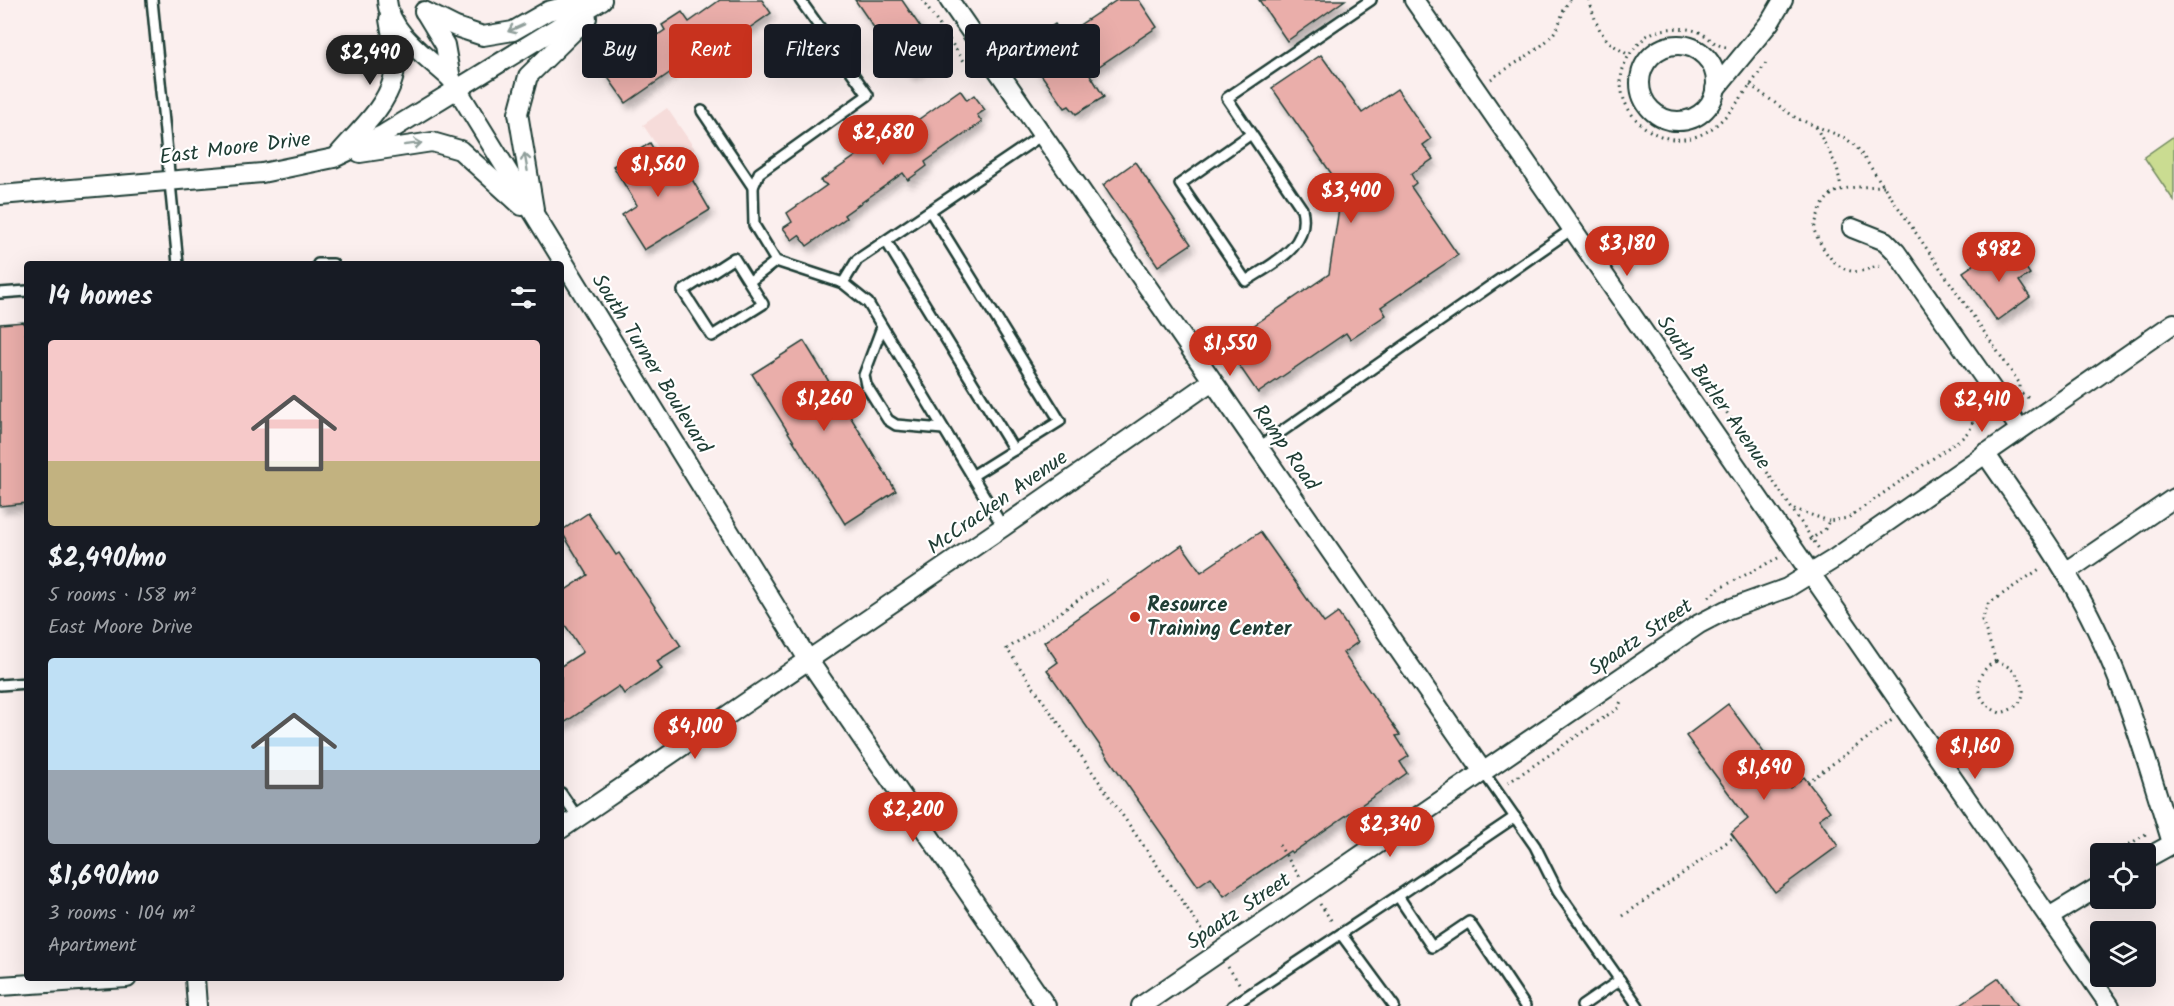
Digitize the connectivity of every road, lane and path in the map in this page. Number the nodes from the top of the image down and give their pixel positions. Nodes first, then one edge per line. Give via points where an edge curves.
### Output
1 (152, 0) edge
2 (590, 0) edge
3 (604, 0) edge
4 (800, 0) edge
5 (922, 0) edge
6 (949, 0) edge
7 (1371, 0) edge
8 (1414, 0) edge
9 (1570, 0) edge
10 (1589, 0) edge
11 (1783, 0) edge
12 (388, 4) edge
13 (423, 5) edge
14 (1732, 46) dead end
15 (1629, 55) junction
16 (965, 63) edge
17 (1766, 63) dead end
18 (1485, 70) dead end
19 (1491, 79) junction
20 (454, 84) junction
21 (1750, 85) junction
22 (1498, 89) dead end
23 (1715, 89) junction
24 (702, 111) dead end
25 (1816, 126) junction
26 (1251, 134) junction
27 (1042, 135) junction
28 (334, 158) junction
29 (170, 180) junction
30 (1884, 186) junction
31 (753, 187) junction
32 (1841, 188) junction
33 (0, 195) edge
34 (930, 211) junction
35 (536, 219) junction
36 (1852, 228) dead end
37 (1572, 229) junction
38 (886, 241) junction
39 (178, 261) edge
40 (562, 261) edge
41 (776, 261) junction
42 (564, 264) edge
43 (1889, 268) dead end
44 (749, 282) junction
45 (843, 283) junction
46 (24, 291) edge
47 (0, 294) edge
48 (2174, 323) edge
49 (882, 327) junction
50 (1212, 381) junction
51 (1974, 392) dead end
52 (2020, 393) junction
53 (1707, 394) dead end
54 (2037, 402) dead end
55 (2003, 404) junction
56 (1973, 421) junction
57 (944, 429) junction
58 (2020, 429) junction
59 (1970, 430) junction
60 (1258, 447) junction
61 (1014, 450) junction
62 (1988, 451) junction
63 (972, 476) junction
64 (2174, 498) edge
65 (1792, 509) junction
66 (1829, 521) junction
67 (1003, 528) junction
68 (1812, 539) junction
69 (1794, 549) junction
70 (2037, 559) dead end
71 (1828, 563) junction
72 (2057, 573) junction
73 (1811, 574) junction
74 (1107, 580) dead end
75 (1704, 601) dead end
76 (809, 661) junction
77 (1996, 661) joint
78 (24, 683) edge
79 (0, 685) edge
80 (1624, 693) dead end
81 (1898, 716) dead end
82 (1484, 773) junction
83 (1808, 782) dead end
84 (1497, 791) junction
85 (564, 797) edge
86 (1515, 817) junction
87 (578, 818) junction
88 (2151, 826) dead end
89 (564, 827) edge
90 (1734, 837) dead end
91 (2133, 843) edge
92 (2173, 843) edge
93 (2156, 853) edge
94 (2090, 892) edge
95 (1398, 896) junction
96 (1623, 916) dead end
97 (2049, 918) junction
98 (1341, 934) junction
99 (1218, 953) junction
100 (1620, 980) junction
101 (79, 981) edge
102 (195, 981) edge
103 (0, 986) edge
104 (1248, 995) junction
105 (197, 1006) edge
106 (1046, 1006) edge
107 (1141, 1006) edge
108 (1232, 1006) edge
109 (1394, 1006) edge
110 (1525, 1006) edge
111 (1582, 1006) edge
112 (1638, 1006) edge
113 (2110, 1006) edge

1 - 29 lane
2 -> 13 street via 548,11 513,32 483,36 456,27
3 - 20 street, East Moore Drive
35 -> 3 street via 518,113 528,76
4 - 31 lane via 868,95 759,173
5 - 16 path
6 - 27 street, Ramp Road
7 - 26 lane via 1227,98
8 - 37 street, South Butler Avenue
9 - 19 path via 1552,36
10 - 15 path via 1600,33 1610,45
11 - 23 street via 1770,22
12 - 20 street via 398,29
12 - 28 street via 395,59 393,79 382,103
13 - 20 street via 445,45
14 - 15 path via 1724,47 1692,30 1673,29 1650,34
15 - 21 path via 1621,79 1628,111 1644,130 1673,140 1707,132
17 - 21 path
18 - 19 path
19 - 22 path
20 - 28 street, East Moore Drive via 363,146
20 - 35 street, South Turner Boulevard
21 - 25 path via 1788,113
23 - 23 street via 1715,74 1709,61 1684,45 1656,52 1640,76 1640,91 1646,105 1671,120 1686,120 1699,114 1710,103
24 - 31 lane
25 - 30 path via 1856,146
25 - 32 path via 1837,167
26 - 26 lane via 1302,209 1304,219 1302,235 1294,248 1246,281 1180,184
27 - 34 lane
27 - 50 street, Ramp Road
28 - 29 street, East Moore Drive via 262,173
28 -> 35 street via 432,142 460,150
29 - 33 street, East Moore Drive
29 - 39 lane
30 - 32 path
30 - 52 path via 2020,384
31 - 41 lane via 754,225
32 - 43 path via 1827,198 1818,215 1814,230 1819,242 1834,262 1849,272 1878,265
34 - 38 lane
34 - 61 lane via 1060,421
35 - 40 street, South Turner Boulevard
36 - 55 street via 1885,241 1896,252
37 - 60 lane
37 - 69 street, South Butler Avenue
38 - 45 lane via 857,260
38 - 61 lane
41 - 44 lane
41 - 45 lane
42 - 76 street, South Turner Boulevard
44 - 44 lane via 734,258 683,291 712,336 763,304
45 - 49 lane via 868,303
46 - 47 lane
48 - 58 street, Spaatz Street
49 - 57 lane
49 - 57 lane via 864,375 866,385 888,420 896,425
50 - 60 street, Ramp Road
50 - 67 street, McCracken Avenue
51 - 56 path
52 - 54 path
52 - 55 path
53 - 65 path via 1723,406
55 - 56 path
55 - 58 street
56 - 59 path
57 - 63 lane
58 - 62 street, Spaatz Street
59 - 62 path
59 - 66 path via 1848,518
60 - 82 street, Ramp Road
61 - 63 lane
62 - 71 street, Spaatz Street
62 - 72 street
63 - 67 lane
64 - 72 street
65 - 66 path
65 - 68 path
66 - 68 path
67 - 76 street, McCracken Avenue
68 - 69 path
68 - 71 path
69 - 73 street, South Butler Avenue
69 - 75 path via 1720,588
70 - 72 path
71 - 73 street, Spaatz Street
72 - 92 street via 2101,639 2125,694
73 - 82 street, Spaatz Street via 1787,588 1699,624
73 - 97 street, South Butler Avenue
74 - 99 path via 1007,649
76 - 87 street, McCracken Avenue
76 - 106 street, South Turner Boulevard
77 - 77 path via 2015,672 2023,685 2018,705 2000,713 1988,708 1976,687 1985,667
78 - 79 lane
80 - 84 path via 1618,708
81 - 83 path
82 - 84 lane
82 - 99 street, Spaatz Street
84 - 86 lane
85 - 87 lane
86 - 95 lane
86 - 100 lane via 1558,892
87 - 89 street, McCracken Avenue
88 - 91 path via 2146,835
90 - 96 path
92 - 93 street
94 - 97 street
95 - 98 lane
95 - 110 lane via 1432,947 1469,922
97 - 113 street, South Butler Avenue
98 - 104 lane
98 - 109 lane
99 - 104 path
99 - 107 street, Spaatz Street
100 - 111 lane
100 - 112 lane
101 - 103 street
102 - 105 street
104 - 108 lane

